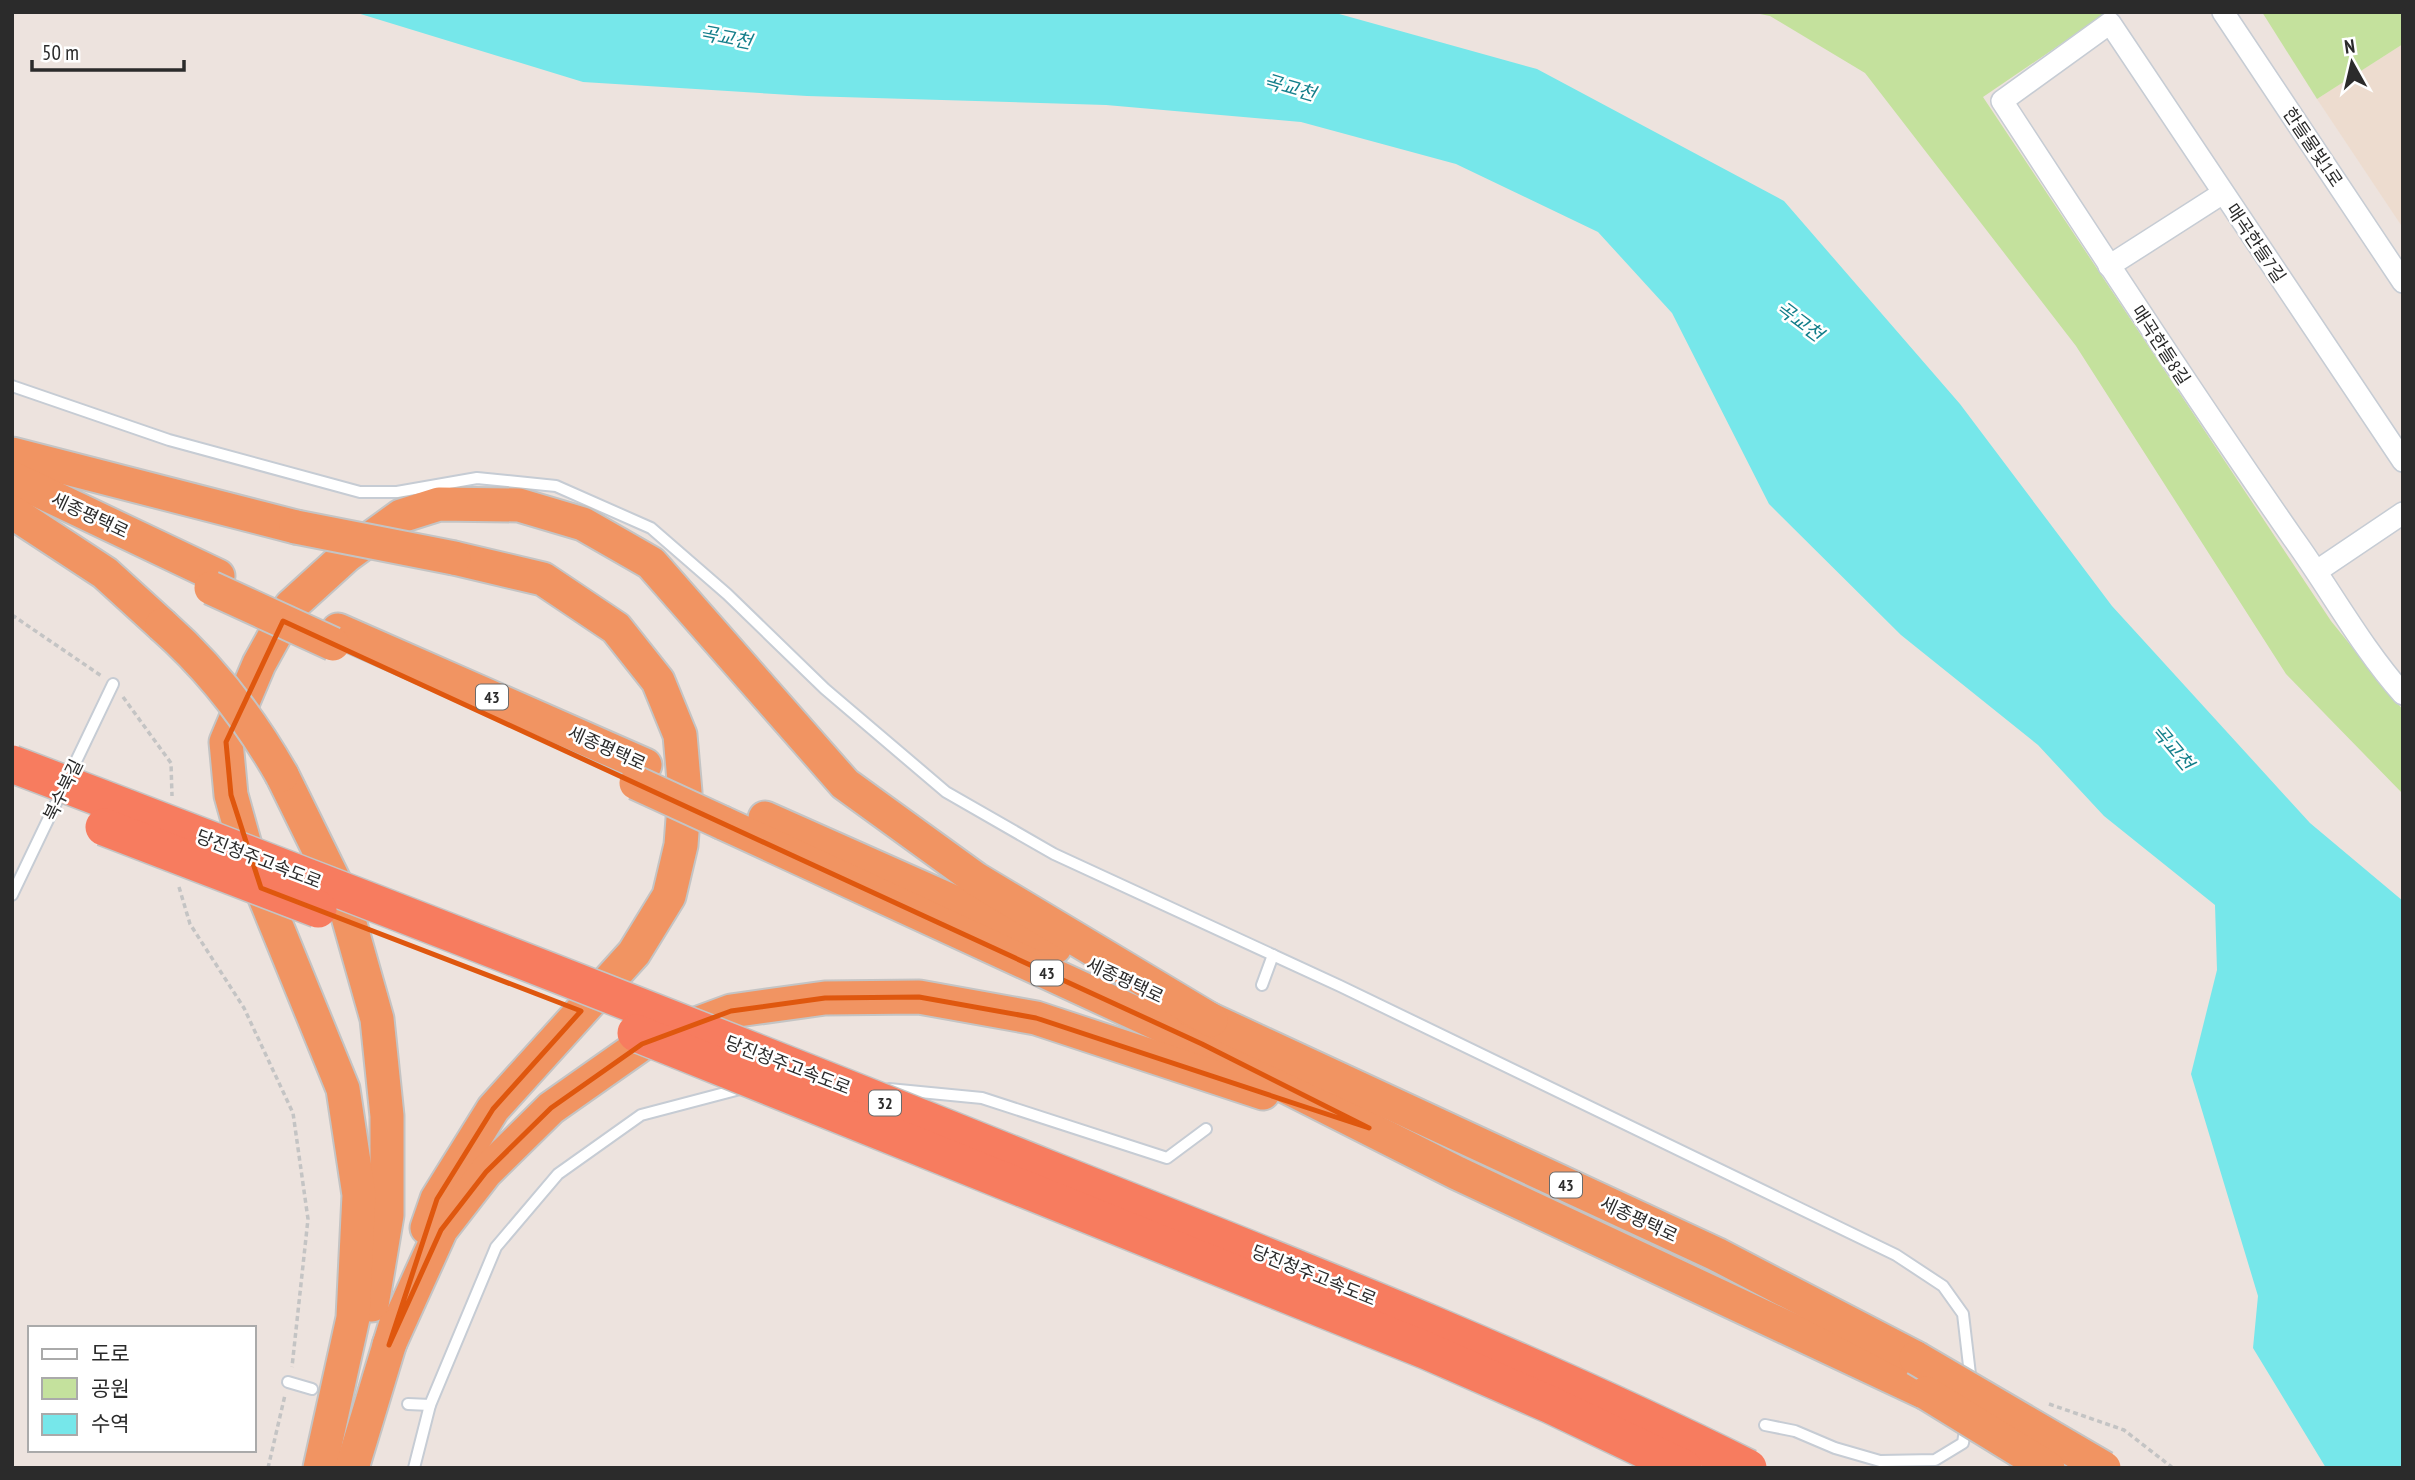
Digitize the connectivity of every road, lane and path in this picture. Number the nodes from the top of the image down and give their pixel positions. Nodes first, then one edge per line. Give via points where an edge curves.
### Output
1 (2223, 12) edge
2 (2110, 23) joint
3 (2223, 193) junction
4 (2109, 266) junction
5 (2403, 282) edge
6 (12, 386) edge
7 (12, 454) edge
8 (2403, 461) edge
9 (12, 478) edge
10 (12, 496) edge
11 (12, 512) edge
12 (2403, 513) edge
13 (2317, 571) junction
14 (215, 582) junction
15 (12, 615) edge
16 (113, 684) junction
17 (2403, 694) edge
18 (12, 764) edge
19 (12, 790) edge
20 (172, 804) dead end
21 (726, 813) junction
22 (178, 885) dead end
23 (12, 895) edge
24 (1273, 955) junction
25 (1262, 985) dead end
26 (1211, 1020) junction
27 (811, 1085) dead end
28 (797, 1086) dead end
29 (1369, 1128) junction
30 (1206, 1129) dead end
31 (389, 1345) junction
32 (288, 1382) junction
33 (312, 1389) dead end
34 (2048, 1403) dead end
35 (408, 1404) dead end
36 (430, 1405) junction
37 (1765, 1425) dead end
38 (268, 1468) edge
39 (322, 1468) edge
40 (352, 1468) edge
41 (414, 1468) edge
42 (1683, 1468) edge
43 (1748, 1468) edge
44 (2048, 1468) edge
45 (2104, 1468) edge
46 (2174, 1468) edge

1 - 5 street, 한들물빛1로
2 - 3 street, 매곡한들7길
2 - 4 street, 매곡한들8길 via 2002,101
3 - 4 street
3 - 8 street, 매곡한들7길
4 - 13 street, 매곡한들8길 via 2182,380
6 - 24 lane via 169,440 360,492 397,492 477,478 556,486 651,528 825,689 946,792 1054,855
7 - 31 highway, bridge via 296,527 543,579 616,628 658,681 680,735 685,792 681,845 669,896 634,953 493,1109 437,1199
9 - 14 highway, 세종평택로 / 43
10 - 14 highway, 세종평택로 / 43
11 - 39 highway, bridge via 105,573 203,661 259,734 343,899 377,1019 387,1116 387,1214 369,1319
12 - 13 street
13 - 17 street, 매곡한들8길 via 2383,672
14 - 21 highway, 세종평택로 / 43, bridge
15 - 16 path
16 - 20 path via 171,763
16 - 23 lane, 북수북길
18 - 43 highway, 당진청주고속도로 / 32, bridge via 909,1112 1388,1305 1572,1384
19 - 42 highway, 당진청주고속도로 / 32, bridge via 1209,1262 1551,1405
21 - 26 highway, 세종평택로 / 43 via 976,911
21 - 29 highway, 세종평택로 / 43
22 - 32 path via 190,925 244,1008 293,1113 308,1219
24 - 25 lane
24 - 37 lane via 1896,1255 1943,1286 1963,1314 1972,1376 1963,1443 1935,1460 1880,1461 1795,1430
26 - 39 highway via 976,879 845,784 652,563 583,524 519,505 439,504 401,516 346,556 291,606 259,664 226,742 231,795 248,856 343,1089 359,1195 353,1318
26 - 45 highway, 세종평택로 / 43, bridge via 1716,1254 1916,1358
27 - 30 lane via 982,1098 1167,1158
28 - 36 lane via 729,1090 641,1115 558,1174 496,1247
29 - 31 highway via 1036,1018 919,997 825,998 731,1011 642,1044 551,1108 486,1172 441,1230
29 - 44 highway, 세종평택로 / 43, bridge via 1926,1393
31 - 40 highway
32 - 33 lane
32 - 38 path
34 - 46 path via 2124,1430
35 - 36 lane
36 - 41 lane

